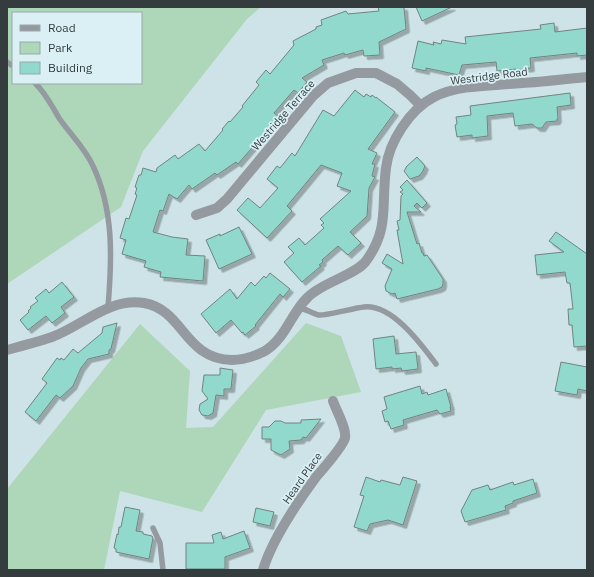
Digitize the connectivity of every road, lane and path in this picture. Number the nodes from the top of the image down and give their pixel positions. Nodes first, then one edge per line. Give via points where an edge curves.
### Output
1 (587, 77) edge
2 (36, 84) edge
3 (421, 106) junction
4 (196, 215) dead end
5 (298, 306) junction
6 (108, 307) junction
7 (7, 350) edge
8 (436, 364) dead end
9 (332, 401) dead end
10 (153, 528) dead end
11 (163, 570) edge
12 (263, 570) edge

1 - 3 street, Westridge Road via 450,91 433,97
2 - 6 lane via 86,153 106,202 111,245
3 - 4 street, Westridge Terrace via 397,84 376,73 356,73 328,83 313,96 227,199 217,208
3 - 5 street, Westridge Road via 400,128 394,140 386,167 384,217 381,232 372,252 360,268 316,290
5 - 6 street, Westridge Road via 286,331 266,350 235,360 212,356 200,350 175,321 157,307 128,302
5 - 8 lane via 319,315 366,307 378,309 398,321
6 - 7 street, Westridge Road via 52,337
9 - 12 street, Heard Place via 346,432 342,446 296,506 274,544
10 - 11 lane via 160,543

